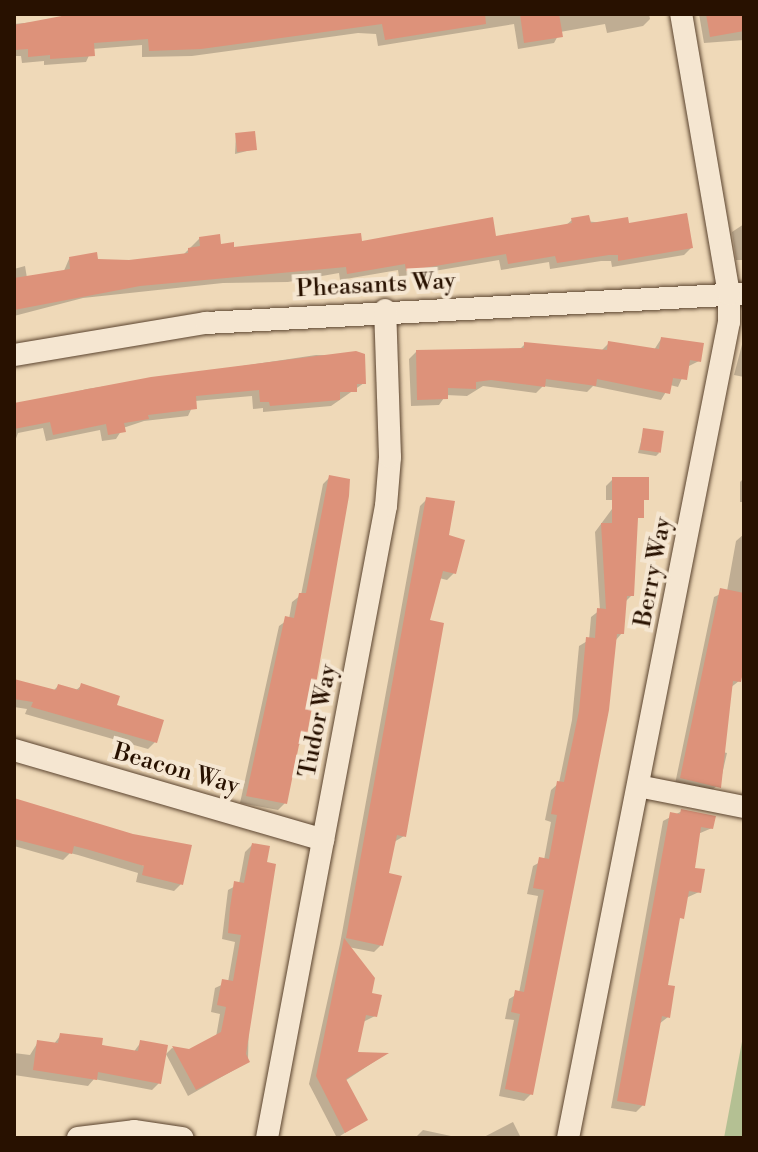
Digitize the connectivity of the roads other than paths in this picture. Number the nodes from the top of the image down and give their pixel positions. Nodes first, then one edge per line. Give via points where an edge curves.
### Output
1 (681, 14) edge
2 (737, 294) edge
3 (385, 310) junction
4 (14, 355) edge
5 (14, 750) edge
6 (638, 786) junction
7 (744, 807) edge
8 (323, 840) junction
9 (78, 1138) edge
10 (182, 1138) edge
11 (267, 1138) edge
12 (568, 1138) edge

1 - 2 street, Berry Way
2 - 3 street, Pheasants Way
2 - 6 street, Berry Way
3 - 4 street, Pheasants Way via 206,323
3 - 8 street, Tudor Way via 390,457 386,506
5 - 8 street, Beacon Way
6 - 7 street
6 - 12 street, Berry Way
8 - 11 street, Tudor Way
9 - 10 street via 134,1131

